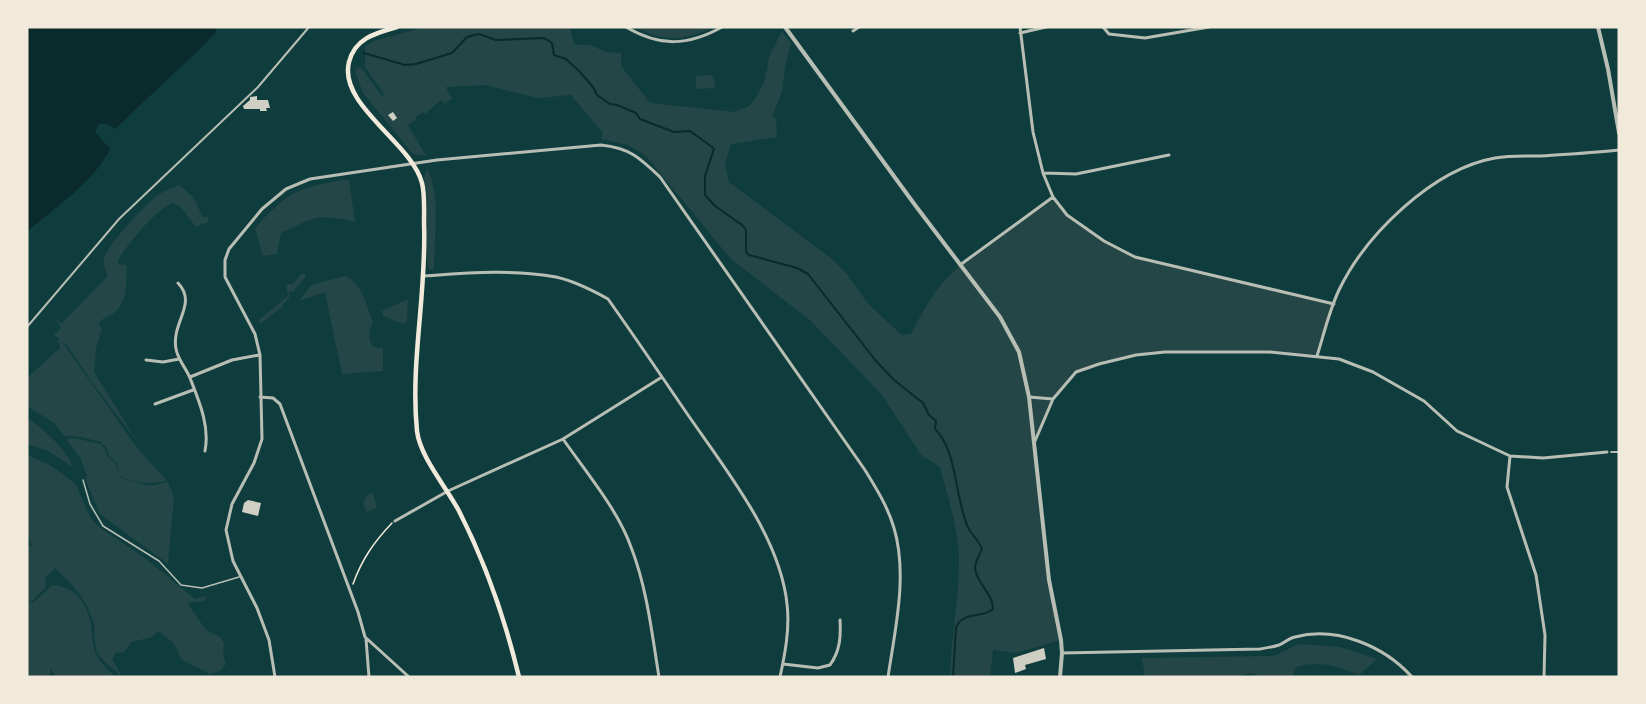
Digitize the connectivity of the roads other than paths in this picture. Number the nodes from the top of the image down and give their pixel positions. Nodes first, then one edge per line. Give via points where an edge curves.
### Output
1 (309, 27) edge
2 (397, 27) edge
3 (626, 27) edge
4 (722, 27) edge
5 (785, 27) edge
6 (859, 27) edge
7 (1020, 27) edge
8 (1046, 27) edge
9 (1102, 27) edge
10 (1209, 27) edge
11 (1598, 27) edge
12 (853, 31) dead end
13 (1020, 33) junction
14 (1619, 133) edge
15 (1619, 150) edge
16 (1169, 155) dead end
17 (413, 165) junction
18 (1043, 173) junction
19 (1053, 197) junction
20 (960, 265) junction
21 (424, 276) junction
22 (178, 282) dead end
23 (1334, 304) junction
24 (27, 327) edge
25 (260, 355) junction
26 (1317, 356) junction
27 (179, 359) junction
28 (146, 360) dead end
29 (190, 377) junction
30 (662, 377) junction
31 (193, 390) junction
32 (1029, 397) junction
33 (260, 398) junction
34 (1053, 399) junction
35 (155, 404) dead end
36 (563, 439) junction
37 (1033, 445) junction
38 (205, 451) dead end
39 (1607, 452) road end
40 (1510, 456) junction
41 (83, 480) dead end
42 (448, 491) junction
43 (395, 521) road end
44 (240, 576) junction
45 (840, 620) dead end
46 (365, 637) junction
47 (1062, 653) junction
48 (783, 664) junction
49 (275, 677) edge
50 (369, 677) edge
51 (410, 677) edge
52 (519, 677) edge
53 (659, 677) edge
54 (780, 677) edge
55 (888, 677) edge
56 (1060, 677) edge
57 (1412, 677) edge
58 (1544, 677) edge

1 - 24 street via 258,87 133,203
2 - 17 main road via 372,34 357,45 348,64 348,78 363,106
3 - 4 street via 664,42 685,42
5 - 20 street
6 - 12 street
7 - 13 street
8 - 13 street
9 - 10 street via 1109,34 1145,38
11 - 14 street
13 - 18 street via 1033,132
15 - 23 street via 1496,158 1442,179 1382,229 1356,262
16 - 18 street via 1076,174
17 - 21 main road via 423,190
17 - 25 street via 299,183 286,189 246,227 229,249 225,278 255,334
17 - 55 street via 601,145 628,150 660,177 879,493 894,528 900,559
18 - 19 street
19 - 20 street
19 - 23 street via 1080,226 1135,257
20 - 32 street via 1000,317 1018,352
21 - 30 street via 502,273 556,277 586,287 608,299
21 - 42 main road via 416,379 417,434
22 - 27 street via 186,299 175,335
23 - 26 street
25 - 29 street via 232,360
25 - 33 street
26 - 34 street via 1239,352 1136,355 1076,372
26 - 40 street via 1339,359 1404,388 1457,431
27 - 28 street
27 - 29 street
29 - 31 street
30 - 36 street
30 - 48 street via 749,507 774,553 787,605
31 - 35 street
31 - 38 street via 206,428
32 - 34 street
32 - 37 street
33 - 44 street via 261,439 227,520 228,541
33 - 46 street via 273,398 280,404
34 - 37 street
36 - 42 street
36 - 53 street via 608,504 632,548 644,590
37 - 47 street
39 - 40 street via 1543,458
40 - 58 street via 1507,487 1536,575 1545,634
41 - 44 lane via 90,504 103,526 159,561 181,585 202,588
42 - 43 street
42 - 52 main road via 486,571
44 - 49 street via 269,640
45 - 48 street via 841,638 830,665 818,668
46 - 50 street
46 - 51 street
47 - 56 street
47 - 57 street via 1260,649 1293,637 1330,634 1355,639 1377,650
48 - 54 street

